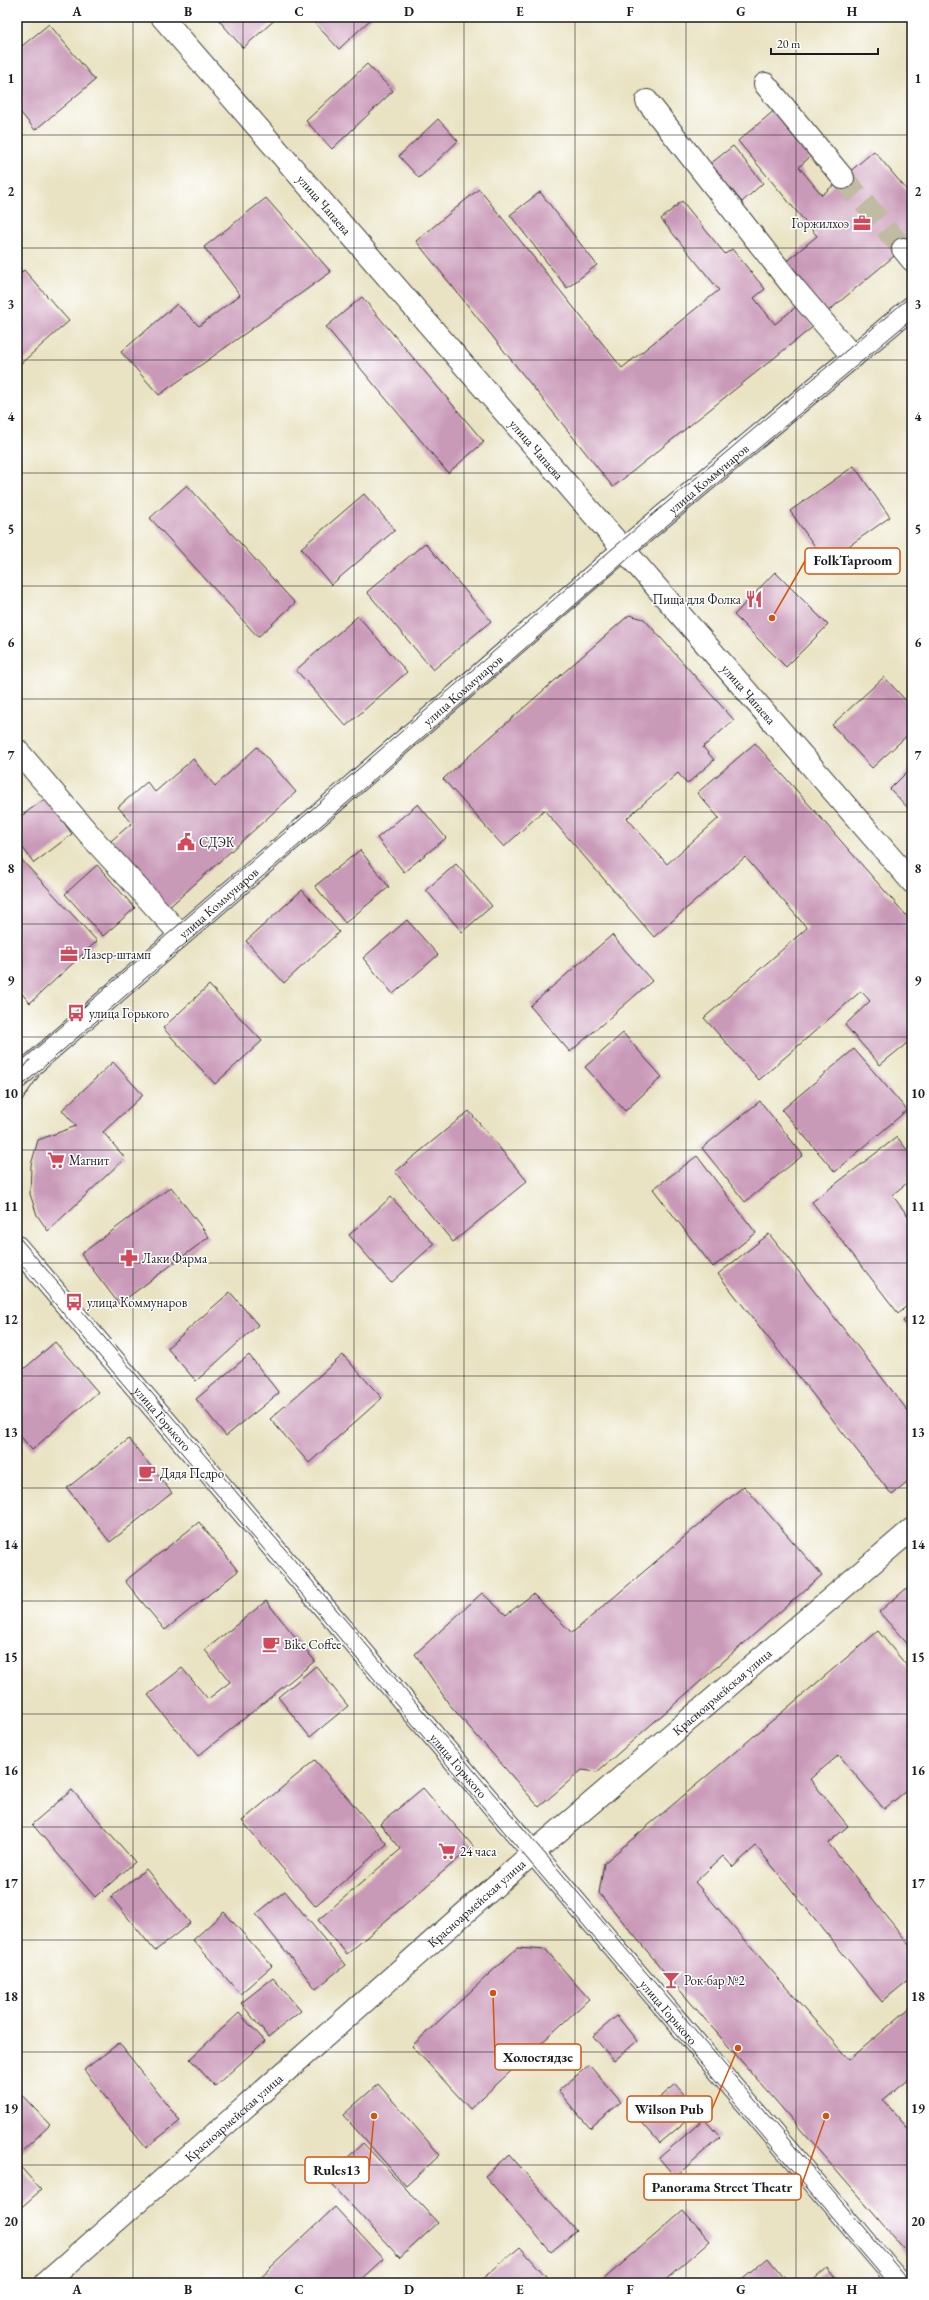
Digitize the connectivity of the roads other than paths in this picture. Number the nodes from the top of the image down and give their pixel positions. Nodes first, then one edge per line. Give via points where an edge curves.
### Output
1 (162, 17) edge
2 (765, 84) dead end
3 (647, 101) dead end
4 (843, 178) tunnel mouth
5 (912, 307) edge
6 (853, 357) junction
7 (624, 549) junction
8 (17, 750) edge
9 (912, 882) edge
10 (180, 934) junction
11 (17, 1078) edge
12 (17, 1247) edge
13 (912, 1529) edge
14 (533, 1853) junction
15 (46, 2283) edge
16 (900, 2283) edge

1 - 7 street, улица Чапаева
2 - 4 street
3 - 6 street via 795,289
5 - 6 street, улица Коммунаров
6 - 7 street, улица Коммунаров
7 - 9 street, улица Чапаева
7 - 10 street, улица Коммунаров
8 - 10 street
10 - 11 street, улица Коммунаров
12 - 14 street, улица Горького
13 - 14 street, Красноармейская улица
14 - 15 street, Красноармейская улица
14 - 16 street, улица Горького

